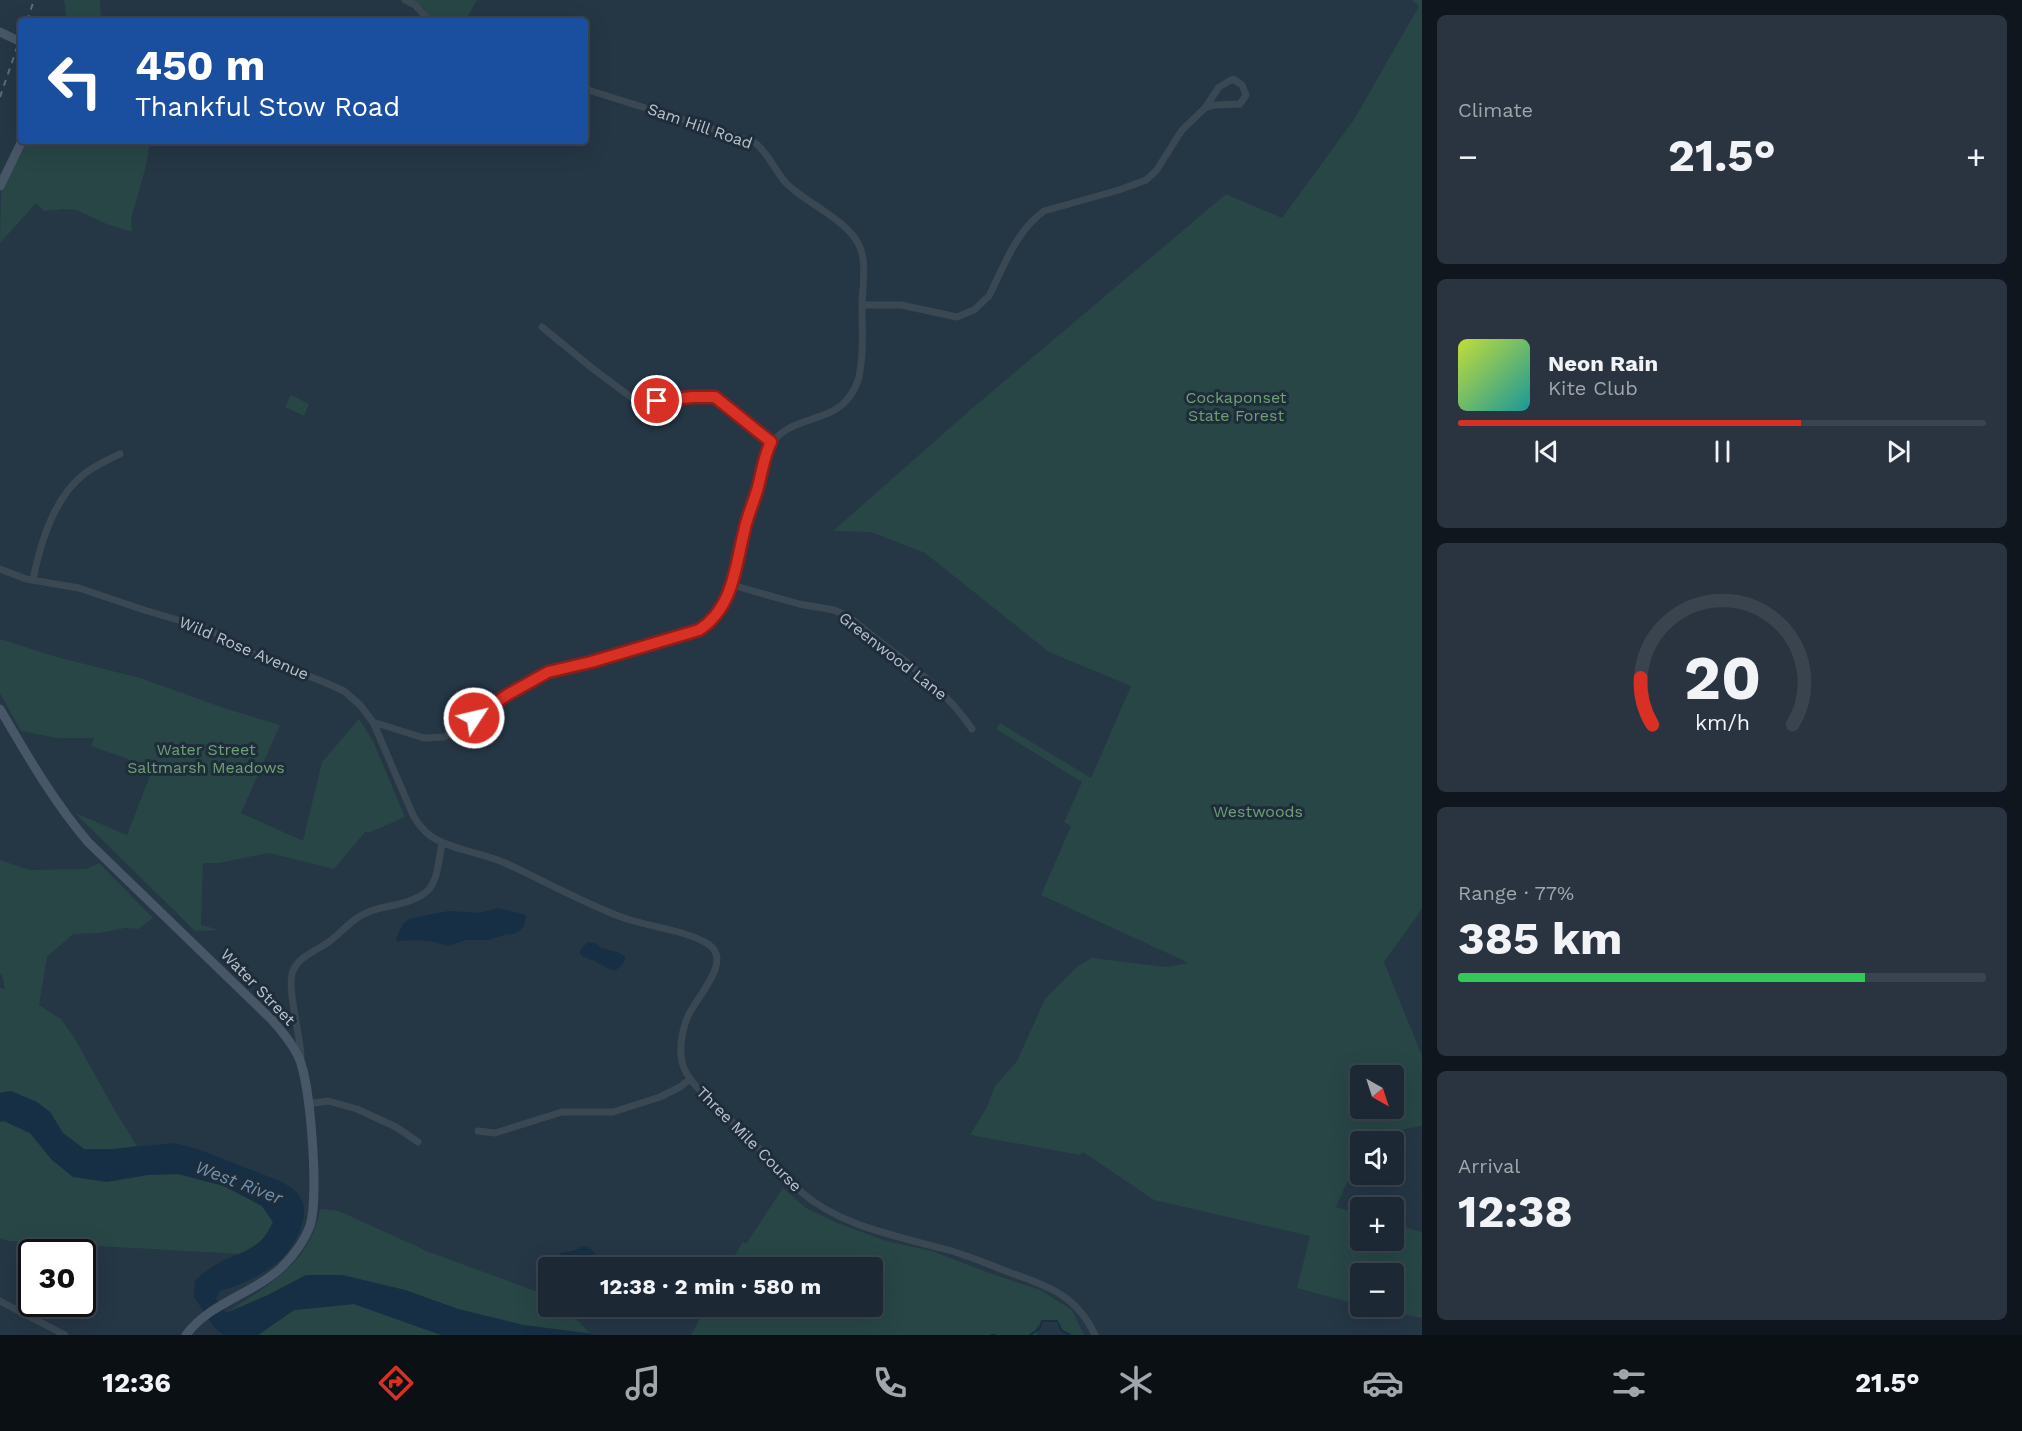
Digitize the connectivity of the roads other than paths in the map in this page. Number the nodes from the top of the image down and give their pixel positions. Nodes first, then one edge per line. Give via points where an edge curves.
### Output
1 (405, 0) edge
2 (427, 18) edge
3 (0, 32) edge
4 (18, 41) edge
5 (588, 90) edge
6 (1205, 108) junction
7 (21, 144) edge
8 (0, 186) edge
9 (862, 305) junction
10 (542, 327) dead end
11 (771, 442) junction
12 (120, 454) dead end
13 (0, 569) edge
14 (33, 580) junction
15 (732, 585) junction
16 (0, 709) edge
17 (373, 722) junction
18 (972, 729) dead end
19 (442, 843) junction
20 (300, 1061) junction
21 (690, 1079) junction
22 (308, 1104) junction
23 (478, 1131) dead end
24 (418, 1142) dead end
25 (0, 1301) edge
26 (65, 1335) edge
27 (186, 1335) edge
28 (1095, 1335) edge

1 - 2 street
3 - 4 main road
5 - 9 street, Sam Hill Road via 758,145 790,186 856,239 862,251
6 - 6 street via 1219,87 1229,80 1236,80 1245,89 1244,99 1237,105
6 - 9 street via 1182,130 1146,180 1044,211 1034,219 1020,235 989,296 970,313 957,317 901,305
7 - 8 main road
9 - 11 street, Sam Hill Road via 861,369 849,398 827,414 792,425
10 - 11 street via 640,404 715,397
11 - 15 street via 744,528
12 - 14 street via 80,476 62,498 43,541
13 - 14 street, Wild Rose Avenue
14 - 17 street, Wild Rose Avenue via 79,588 208,629 263,659 338,688 360,705
15 - 17 street via 716,615 699,630 548,672 444,737 424,738
15 - 18 street, Greenwood Lane via 848,616 936,686
16 - 20 main road, Water Street via 74,826 273,1021
17 - 19 street, Wild Rose Avenue via 417,822
19 - 20 street via 436,874 425,894 364,913 295,967 291,985
19 - 21 street, Three Mile Course via 496,859 612,914 711,947 717,965 689,1014 682,1035 682,1062
20 - 22 main road, Water Street
21 - 23 street via 660,1097 614,1112 562,1112 495,1133
21 - 28 street, Three Mile Course via 802,1193 820,1206 871,1228 965,1255 1045,1285 1077,1306
22 - 24 street via 328,1101 372,1114
22 - 27 main road, Water Street via 314,1169 314,1200 308,1230 281,1268 205,1316
25 - 26 street

